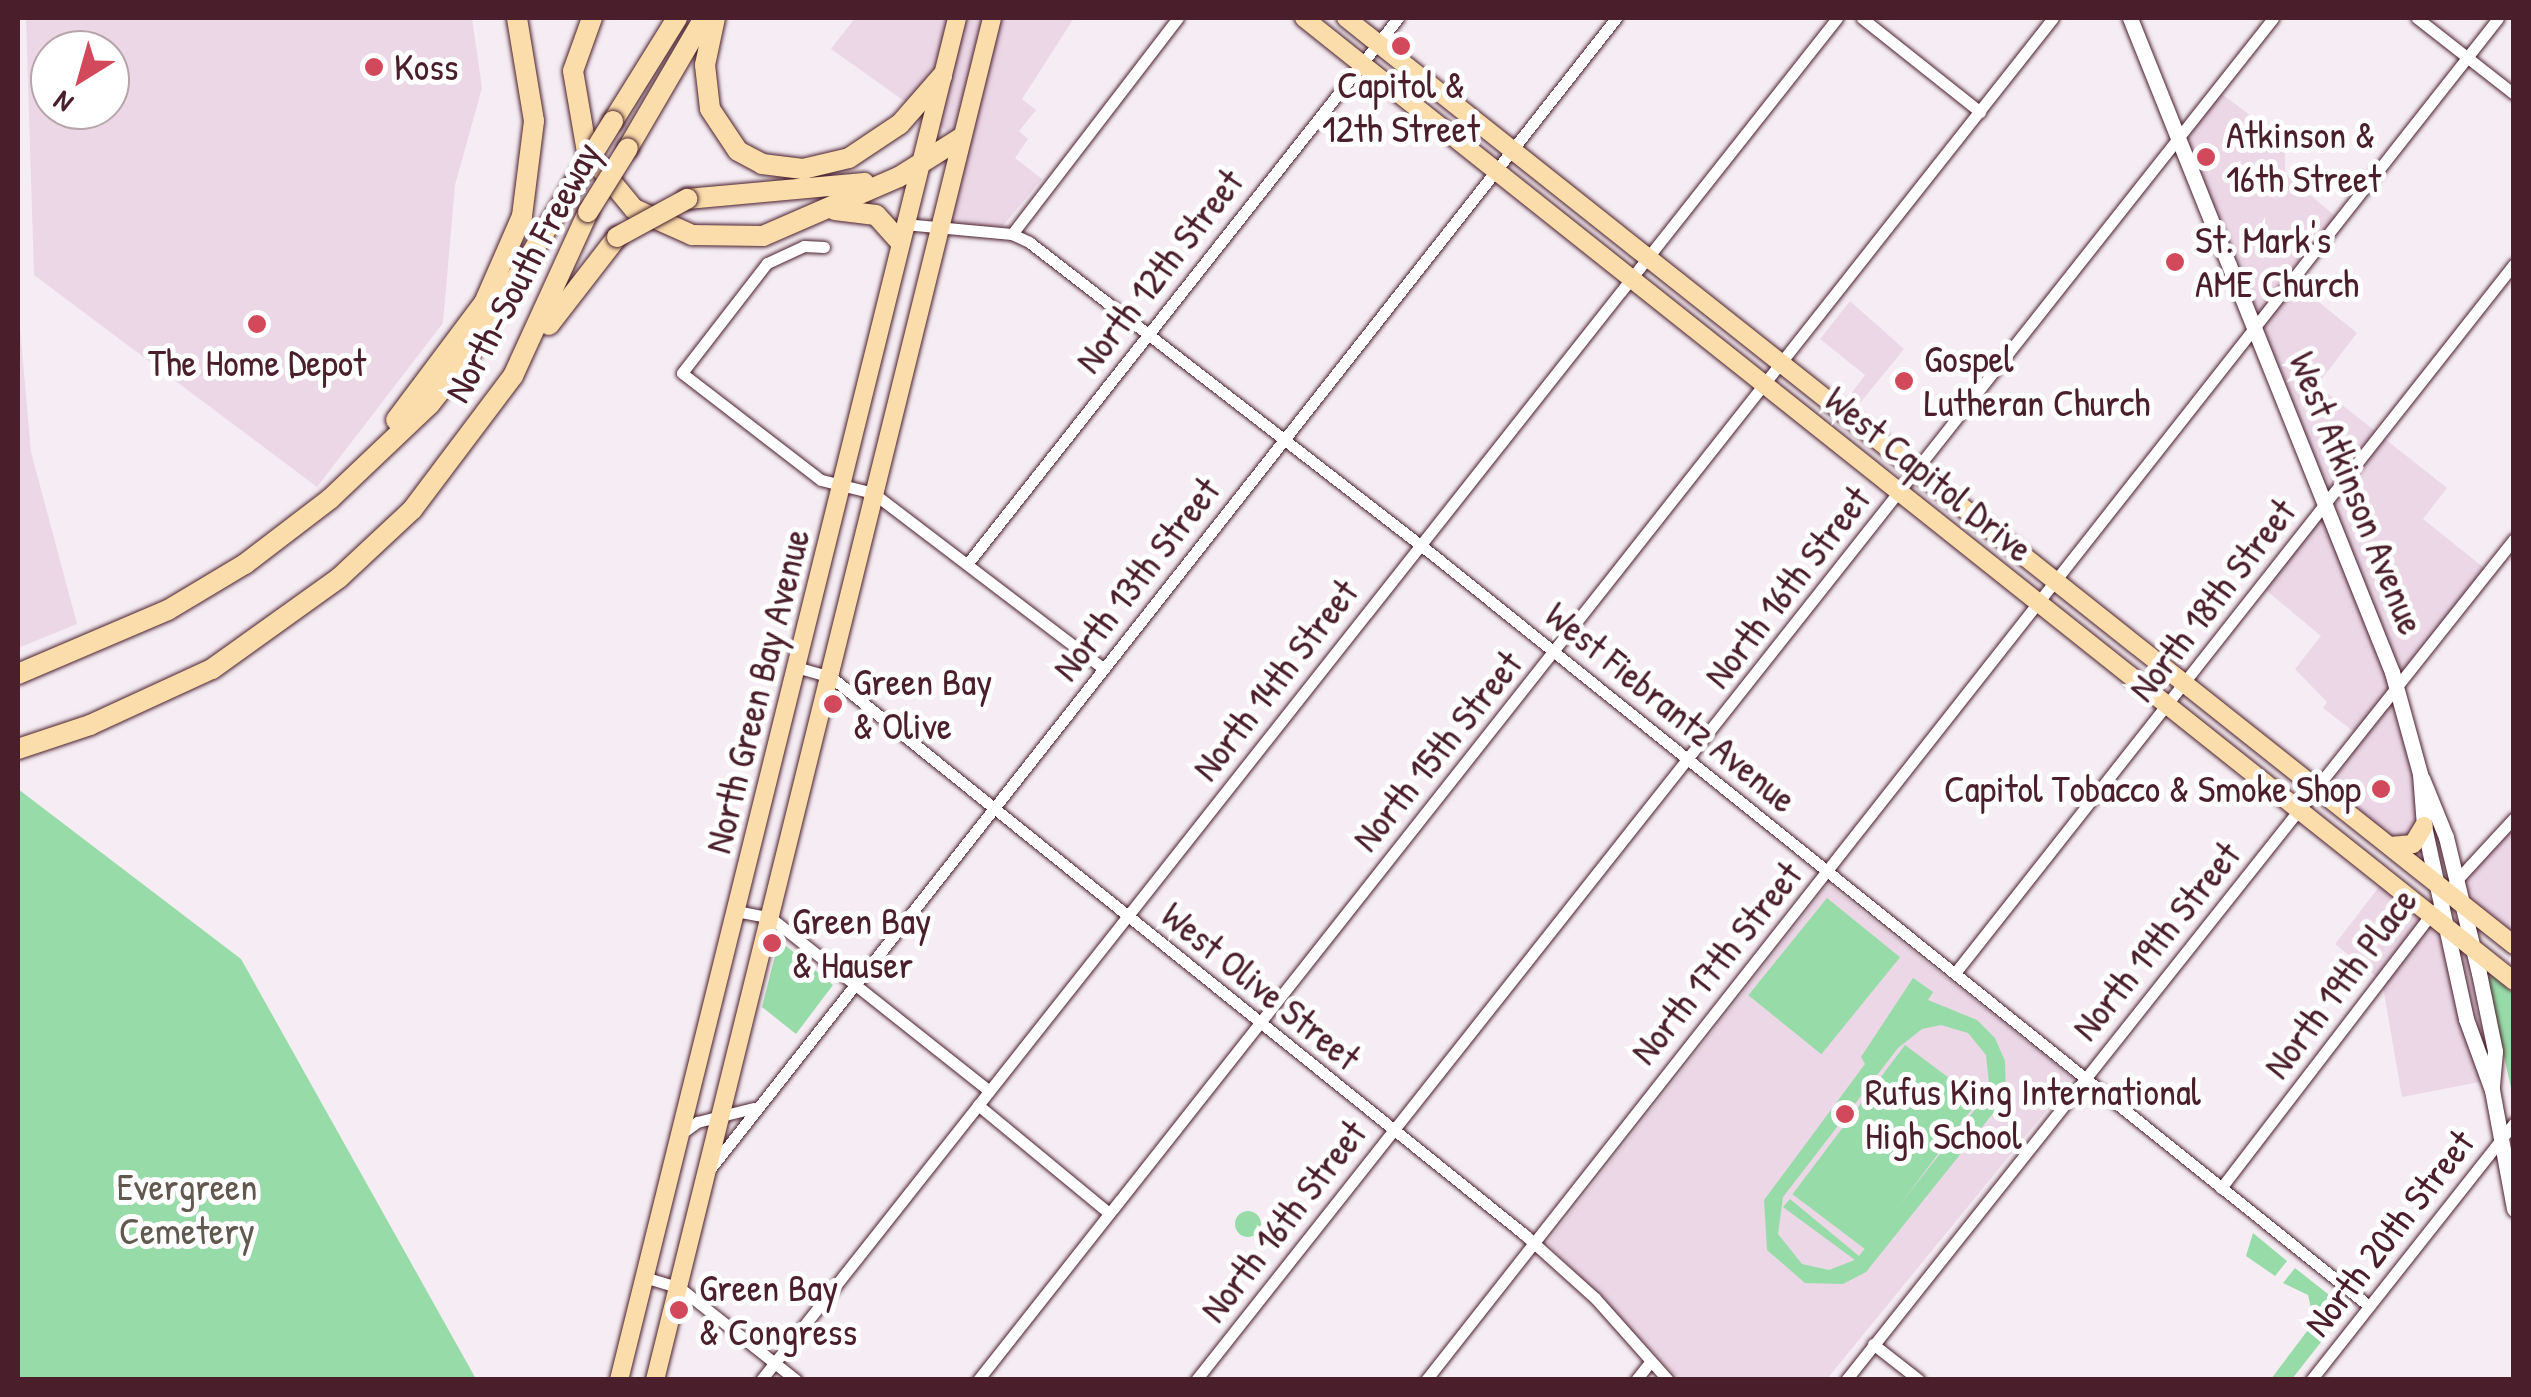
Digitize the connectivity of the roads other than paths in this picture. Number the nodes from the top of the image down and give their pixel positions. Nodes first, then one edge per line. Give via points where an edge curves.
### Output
1 (516, 18) edge
2 (592, 18) edge
3 (677, 18) edge
4 (704, 18) edge
5 (715, 18) edge
6 (957, 18) edge
7 (992, 18) edge
8 (1178, 18) edge
9 (1304, 18) edge
10 (1346, 18) edge
11 (1398, 18) edge
12 (1616, 18) edge
13 (1837, 18) edge
14 (1862, 18) edge
15 (2053, 18) edge
16 (2130, 18) edge
17 (2273, 18) edge
18 (2416, 18) edge
19 (2498, 18) edge
20 (1379, 42) junction
21 (2467, 57) junction
22 (1362, 63) junction
23 (942, 76) junction
24 (2514, 94) edge
25 (1980, 112) junction
26 (961, 138) junction
27 (2179, 138) junction
28 (1514, 148) junction
29 (915, 165) junction
30 (1497, 169) junction
31 (818, 212) junction
32 (941, 228) junction
33 (902, 233) junction
34 (1012, 234) junction
35 (824, 247) dead end
36 (1651, 256) junction
37 (2514, 264) edge
38 (1634, 278) junction
39 (2256, 328) junction
40 (1148, 332) junction
41 (1783, 362) junction
42 (513, 376) junction
43 (1766, 384) junction
44 (1285, 438) junction
45 (1917, 469) junction
46 (840, 488) junction
47 (1900, 492) junction
48 (873, 493) junction
49 (330, 499) junction
50 (2328, 501) junction
51 (2513, 541) edge
52 (1420, 545) junction
53 (968, 563) junction
54 (2056, 580) junction
55 (2038, 602) junction
56 (1554, 652) junction
57 (796, 668) junction
58 (1103, 668) junction
59 (18, 674) edge
60 (831, 677) junction
61 (2185, 683) junction
62 (2397, 687) junction
63 (2167, 705) junction
64 (18, 749) edge
65 (1689, 759) junction
66 (2420, 774) junction
67 (2316, 788) junction
68 (993, 807) junction
69 (2298, 811) junction
70 (2514, 818) edge
71 (2424, 826) junction
72 (2390, 846) junction
73 (1828, 871) junction
74 (2446, 889) junction
75 (2462, 904) junction
76 (736, 911) junction
77 (1127, 916) junction
78 (2430, 916) junction
79 (771, 918) junction
80 (2450, 931) junction
81 (2514, 944) edge
82 (2474, 949) junction
83 (1956, 973) junction
84 (2514, 981) edge
85 (854, 982) junction
86 (1259, 1022) junction
87 (2085, 1078) junction
88 (2492, 1090) junction
89 (989, 1091) junction
90 (764, 1099) junction
91 (978, 1105) junction
92 (720, 1116) junction
93 (2514, 1122) edge
94 (1393, 1130) junction
95 (682, 1133) junction
96 (2500, 1140) junction
97 (703, 1178) junction
98 (2220, 1188) junction
99 (2514, 1209) edge
100 (1109, 1213) junction
101 (1534, 1243) junction
102 (644, 1277) junction
103 (680, 1288) junction
104 (2369, 1306) junction
105 (1874, 1344) junction
106 (1651, 1361) junction
107 (775, 1362) junction
108 (619, 1380) edge
109 (656, 1380) edge
110 (761, 1380) edge
111 (796, 1380) edge
112 (978, 1380) edge
113 (1196, 1380) edge
114 (1426, 1380) edge
115 (1636, 1380) edge
116 (1668, 1380) edge
117 (1846, 1380) edge
118 (1919, 1380) edge
119 (2311, 1380) edge

1 - 49 highway via 534,120 522,216 468,328
2 - 31 highway via 573,71 578,126 600,172 634,210 717,239 762,236
3 - 49 highway, North-South Freeway, bridge via 471,352 430,404
4 - 42 highway, North-South Freeway, bridge via 588,212
5 - 23 highway via 705,65 710,109 729,142 762,164 803,169 849,158 900,124
6 - 23 main road, North Green Bay Avenue
7 - 26 main road, North Green Bay Avenue
8 - 34 street
9 - 22 main road, West Capitol Drive
10 - 20 main road, West Capitol Drive
11 - 20 street, North 12th Street
12 - 28 street, North 13th Street
13 - 36 street, North 14th Street
14 - 25 street
15 - 25 street, North 15th Street
16 - 27 street, West Atkinson Avenue
17 - 27 street, North 16th Street
18 - 21 street
19 - 21 street, North 17th Street
20 - 22 street, North 12th Street
20 - 28 main road, West Capitol Drive
21 - 24 street
21 - 39 street, North 17th Street
22 - 30 main road, West Capitol Drive
22 - 40 street, North 12th Street
23 - 29 main road, North Green Bay Avenue
25 - 41 street, North 15th Street
26 - 29 highway
26 - 32 main road, North Green Bay Avenue
27 - 39 street, West Atkinson Avenue
27 - 45 street, North 16th Street
28 - 30 street, North 13th Street
28 - 36 main road, West Capitol Drive
29 - 31 highway
29 - 33 main road, North Green Bay Avenue
29 - 42 highway, bridge via 844,188 687,198 617,238
30 - 38 main road, West Capitol Drive
30 - 44 street, North 13th Street
31 - 33 highway via 876,215
32 - 33 street
32 - 34 street
32 - 48 main road, North Green Bay Avenue
33 - 46 main road, North Green Bay Avenue
34 - 40 street, West Fiebrantz Avenue
35 - 46 street via 804,246 767,263 682,373
36 - 38 street, North 14th Street
36 - 41 main road, West Capitol Drive
37 - 50 street, North 18th Street
38 - 43 main road, West Capitol Drive
38 - 52 street, North 14th Street
39 - 50 street, West Atkinson Avenue
39 - 54 street, North 17th Street
40 - 44 street, West Fiebrantz Avenue
40 - 53 street, North 12th Street
41 - 43 street, North 15th Street
41 - 45 main road, West Capitol Drive
42 - 64 highway, North-South Freeway via 412,510 324,590 212,670 90,726
43 - 47 main road, West Capitol Drive
43 - 56 street, North 15th Street
44 - 52 street, West Fiebrantz Avenue
44 - 58 street, North 13th Street
45 - 47 street, North 16th Street
45 - 54 main road, West Capitol Drive
46 - 48 street
46 - 57 main road, North Green Bay Avenue
47 - 55 main road, West Capitol Drive
47 - 65 street, North 16th Street
48 - 53 street
48 - 60 main road, North Green Bay Avenue
49 - 59 highway, North-South Freeway via 245,564 168,610
50 - 61 street, North 18th Street
50 - 62 street, West Atkinson Avenue
51 - 62 street, North 19th Street
52 - 56 street, West Fiebrantz Avenue
52 - 77 street, North 14th Street
53 - 58 street
54 - 55 street, North 17th Street
54 - 61 main road, West Capitol Drive
55 - 63 main road, West Capitol Drive
55 - 73 street, North 17th Street
56 - 65 street, West Fiebrantz Avenue
56 - 86 street, North 15th Street
57 - 60 street, West Olive Street
57 - 76 main road, North Green Bay Avenue
58 - 68 street, North 13th Street
60 - 68 street, West Olive Street
60 - 79 main road, North Green Bay Avenue
61 - 63 street, North 18th Street
61 - 67 main road, West Capitol Drive
62 - 66 street, West Atkinson Avenue
62 - 67 street, North 19th Street
63 - 69 main road, West Capitol Drive
63 - 83 street, North 18th Street
65 - 73 street, West Fiebrantz Avenue
65 - 94 street, North 16th Street
66 - 71 street, West Atkinson Avenue
66 - 74 street, West Atkinson Avenue
67 - 69 street, North 19th Street
67 - 72 main road, West Capitol Drive
68 - 77 street, West Olive Street
68 - 85 street, North 13th Street
69 - 78 main road, West Capitol Drive
69 - 87 street, North 19th Street
70 - 74 street, North 19th Place
71 - 72 main road via 2413,844
71 - 74 street, West Atkinson Avenue
72 - 74 main road, West Capitol Drive
73 - 83 street, West Fiebrantz Avenue
73 - 101 street, North 17th Street
74 - 75 main road, West Capitol Drive
74 - 78 street, North 19th Place
74 - 80 street, West Atkinson Avenue
75 - 81 main road, West Capitol Drive
75 - 82 street, West Atkinson Avenue
76 - 79 street
76 - 95 main road, North Green Bay Avenue
77 - 86 street, West Olive Street
77 - 89 street, North 14th Street
78 - 80 main road, West Capitol Drive
78 - 98 street, North 19th Place
79 - 85 street
79 - 92 main road, North Green Bay Avenue
80 - 82 main road, West Capitol Drive
80 - 88 street, West Atkinson Avenue via 2472,1041
82 - 84 main road, West Capitol Drive
82 - 88 street, West Atkinson Avenue via 2495,1052
83 - 87 street, West Fiebrantz Avenue
85 - 89 street
85 - 90 street, North 13th Street
86 - 94 street, West Olive Street
86 - 100 street, North 15th Street
87 - 98 street, West Fiebrantz Avenue
87 - 105 street, North 19th Street
88 - 96 street, West Atkinson Avenue
89 - 91 street, North 14th Street
90 - 92 street via 746,1113
90 - 97 street, North 13th Street
91 - 100 street
91 - 107 street, North 14th Street
92 - 95 street
92 - 97 main road, North Green Bay Avenue
93 - 96 street, North 20th Street
94 - 101 street, West Olive Street
94 - 113 street, North 16th Street
95 - 102 main road, North Green Bay Avenue
96 - 99 street, West Atkinson Avenue
96 - 104 street, North 20th Street
97 - 103 main road, North Green Bay Avenue
98 - 104 street, West Fiebrantz Avenue
100 - 112 street, North 15th Street
101 - 106 street, West Olive Street
101 - 114 street, North 17th Street
102 - 103 street
102 - 108 main road, North Green Bay Avenue
103 - 107 street
103 - 109 main road, North Green Bay Avenue
104 - 119 street, North 20th Street
105 - 117 street, North 19th Street
105 - 118 street
106 - 115 street
106 - 116 street, West Olive Street
107 - 110 street, North 14th Street
107 - 111 street

